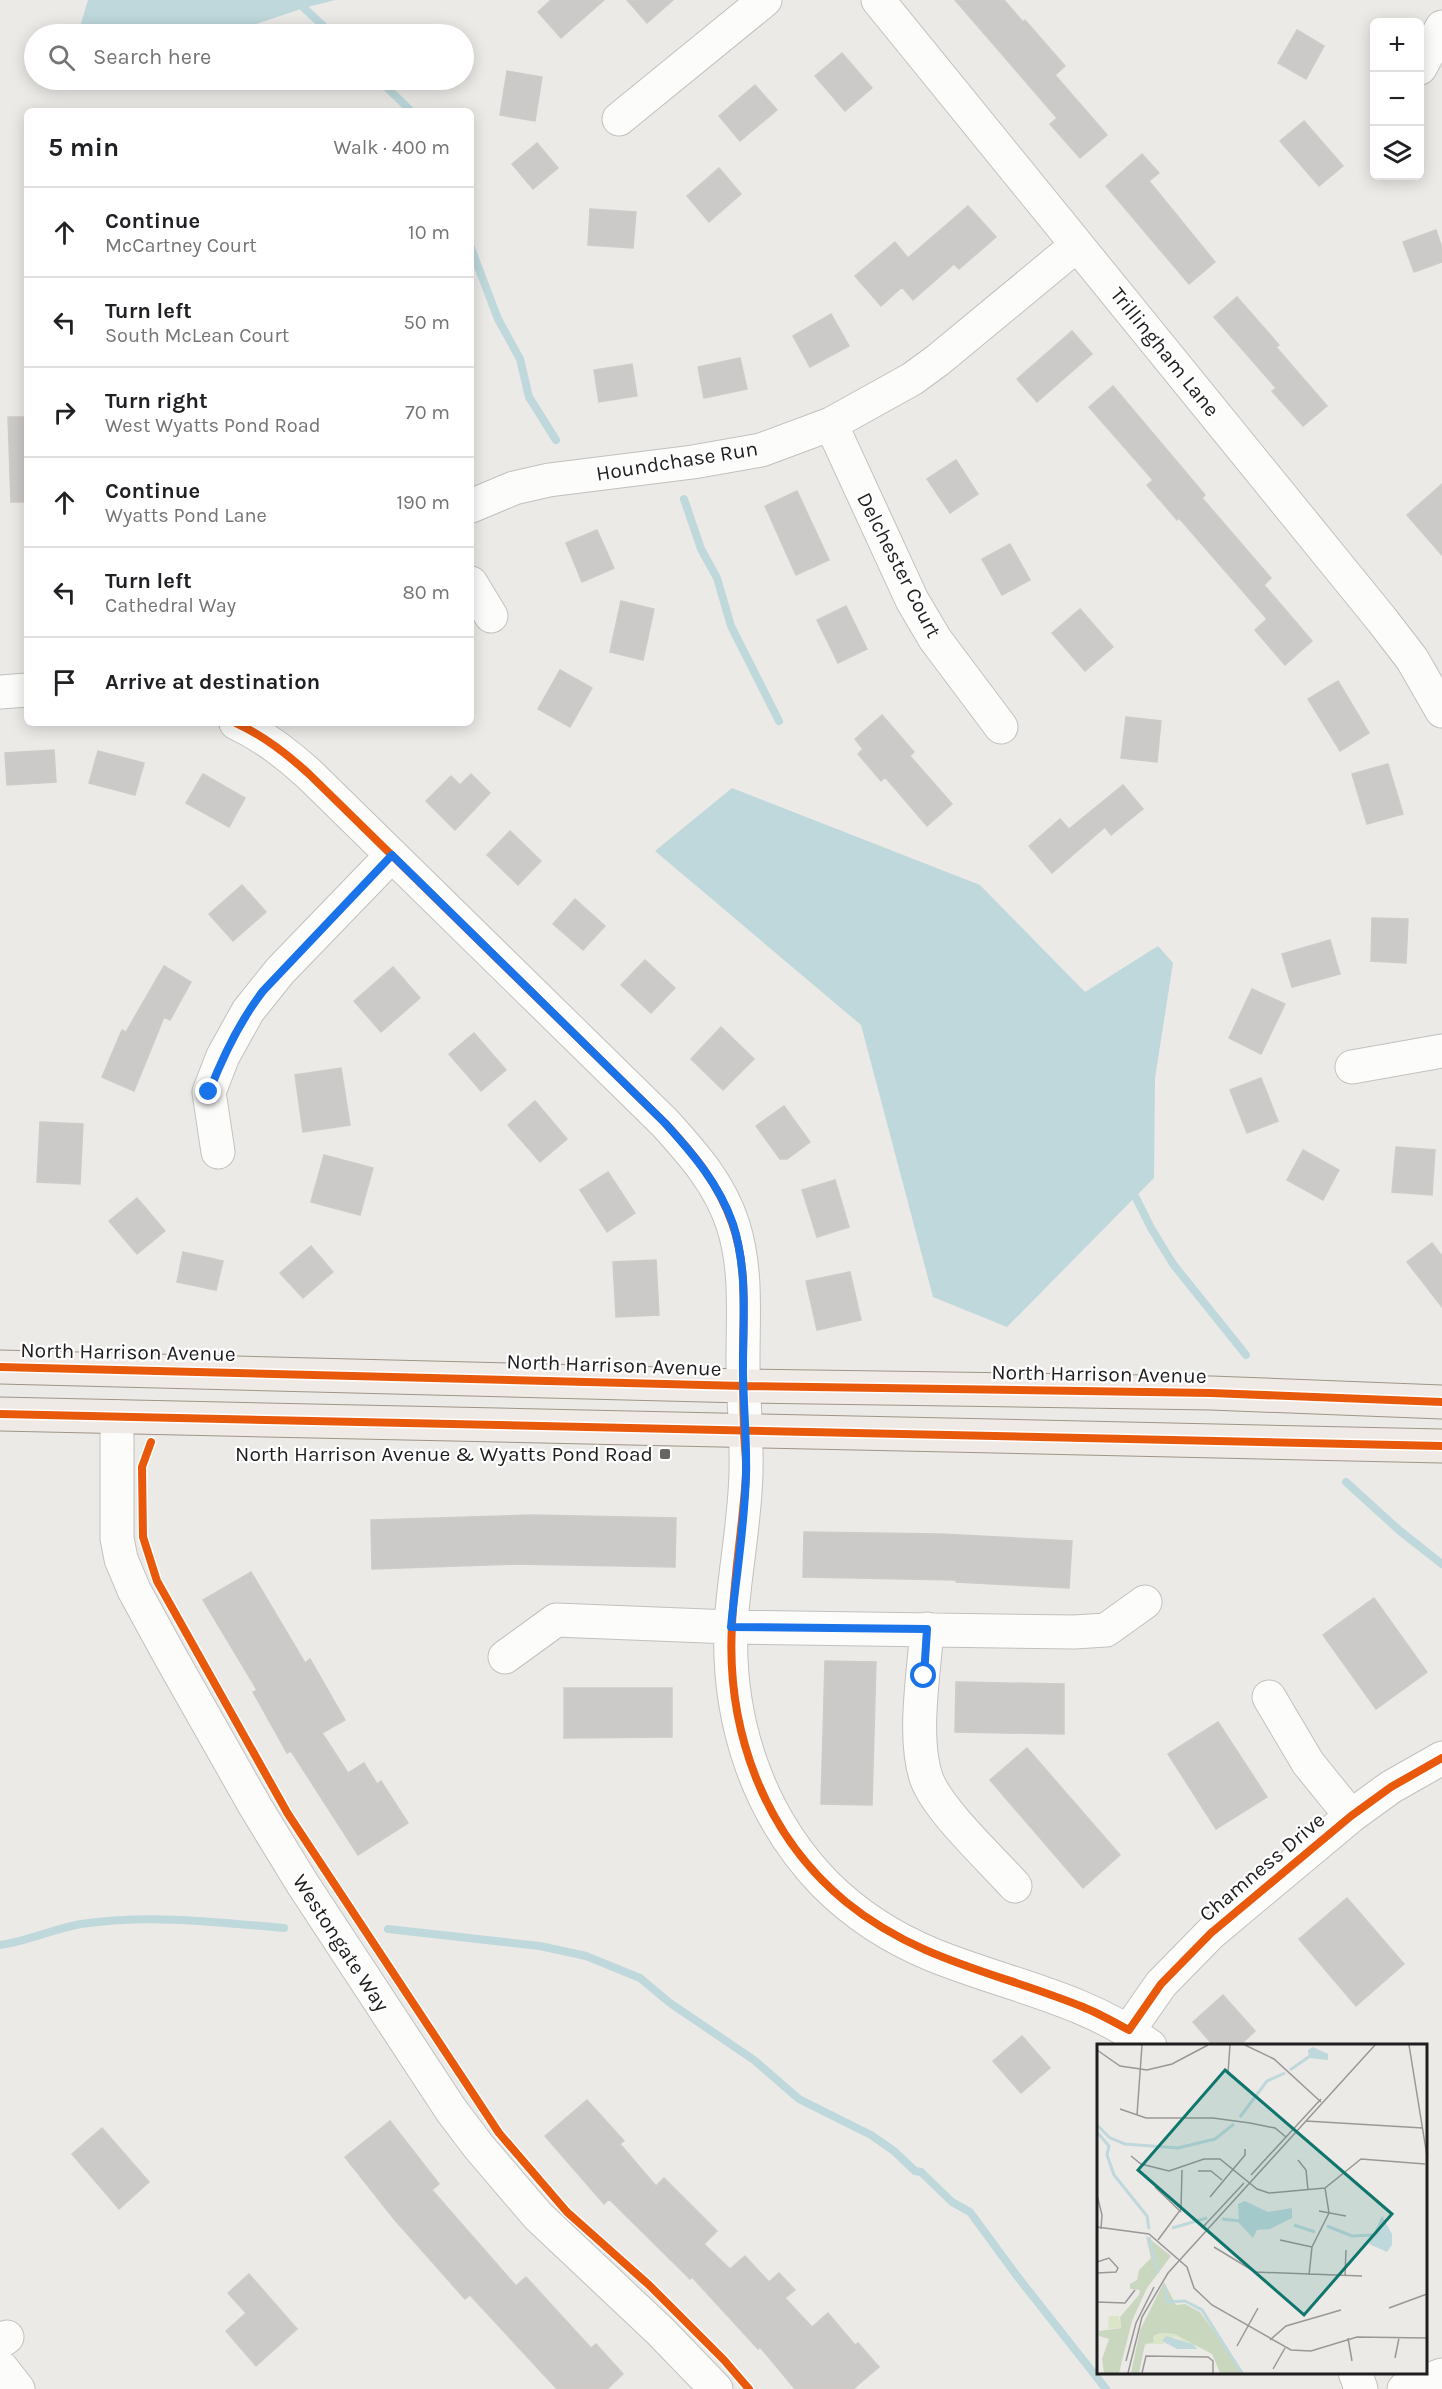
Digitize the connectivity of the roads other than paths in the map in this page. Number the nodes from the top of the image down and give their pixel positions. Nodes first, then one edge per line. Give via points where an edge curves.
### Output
1 (765, 0) edge
2 (878, 0) edge
3 (1442, 27) edge
4 (1424, 59) edge
5 (619, 119) dead end
6 (1077, 245) junction
7 (831, 424) junction
8 (474, 505) edge
9 (474, 588) edge
10 (491, 616) dead end
11 (24, 690) edge
12 (0, 692) edge
13 (1442, 711) edge
14 (254, 727) edge
15 (1001, 727) dead end
16 (392, 855) junction
17 (1442, 1051) edge
18 (1352, 1068) dead end
19 (218, 1152) dead end
20 (0, 1367) edge
21 (743, 1386) junction
22 (1442, 1402) edge
23 (0, 1414) edge
24 (117, 1417) junction
25 (744, 1431) junction
26 (1442, 1446) edge
27 (1146, 1602) dead end
28 (731, 1627) junction
29 (927, 1629) junction
30 (505, 1657) dead end
31 (1269, 1697) dead end
32 (1442, 1758) edge
33 (1351, 1816) junction
34 (1015, 1886) dead end
35 (1139, 2038) edge
36 (2, 2348) edge
37 (1355, 2374) edge
38 (1442, 2376) edge
39 (18, 2389) edge
40 (716, 2389) edge
41 (1361, 2389) edge
42 (1404, 2389) edge

1 - 5 street
2 - 6 street, Trillingham Lane
3 - 4 street
6 - 7 street, Houndchase Run via 912,379
6 - 13 street, Trillingham Lane via 1388,628 1412,659
7 - 8 street, Houndchase Run via 761,450 549,480 514,488
7 - 15 street, Delchester Court via 912,600 935,639
9 - 10 street
11 - 12 street
14 - 16 street
16 - 19 street via 274,978 248,1011 223,1056 209,1092
16 - 21 street via 665,1123 710,1176 733,1224 740,1253 744,1279
17 - 18 street
20 - 21 main road, North Harrison Avenue
21 - 22 main road, North Harrison Avenue via 1211,1393
21 - 25 street
23 - 24 main road
24 - 25 main road
24 - 40 street, Westongate Way via 117,1538 121,1559 176,1666 302,1883 479,2147 538,2216
25 - 26 main road
25 - 28 street via 746,1472
27 - 29 street via 1106,1630
28 - 29 street
28 - 30 street via 556,1620
28 - 35 street via 736,1700 751,1767 782,1831 827,1885 902,1940 933,1955 1086,2008
29 - 34 street via 920,1748 927,1780 940,1803
31 - 33 street via 1308,1763
32 - 33 street, Chamness Drive
33 - 35 street, Chamness Drive via 1191,1951 1161,1984
36 - 39 street
37 - 41 street
38 - 42 street

